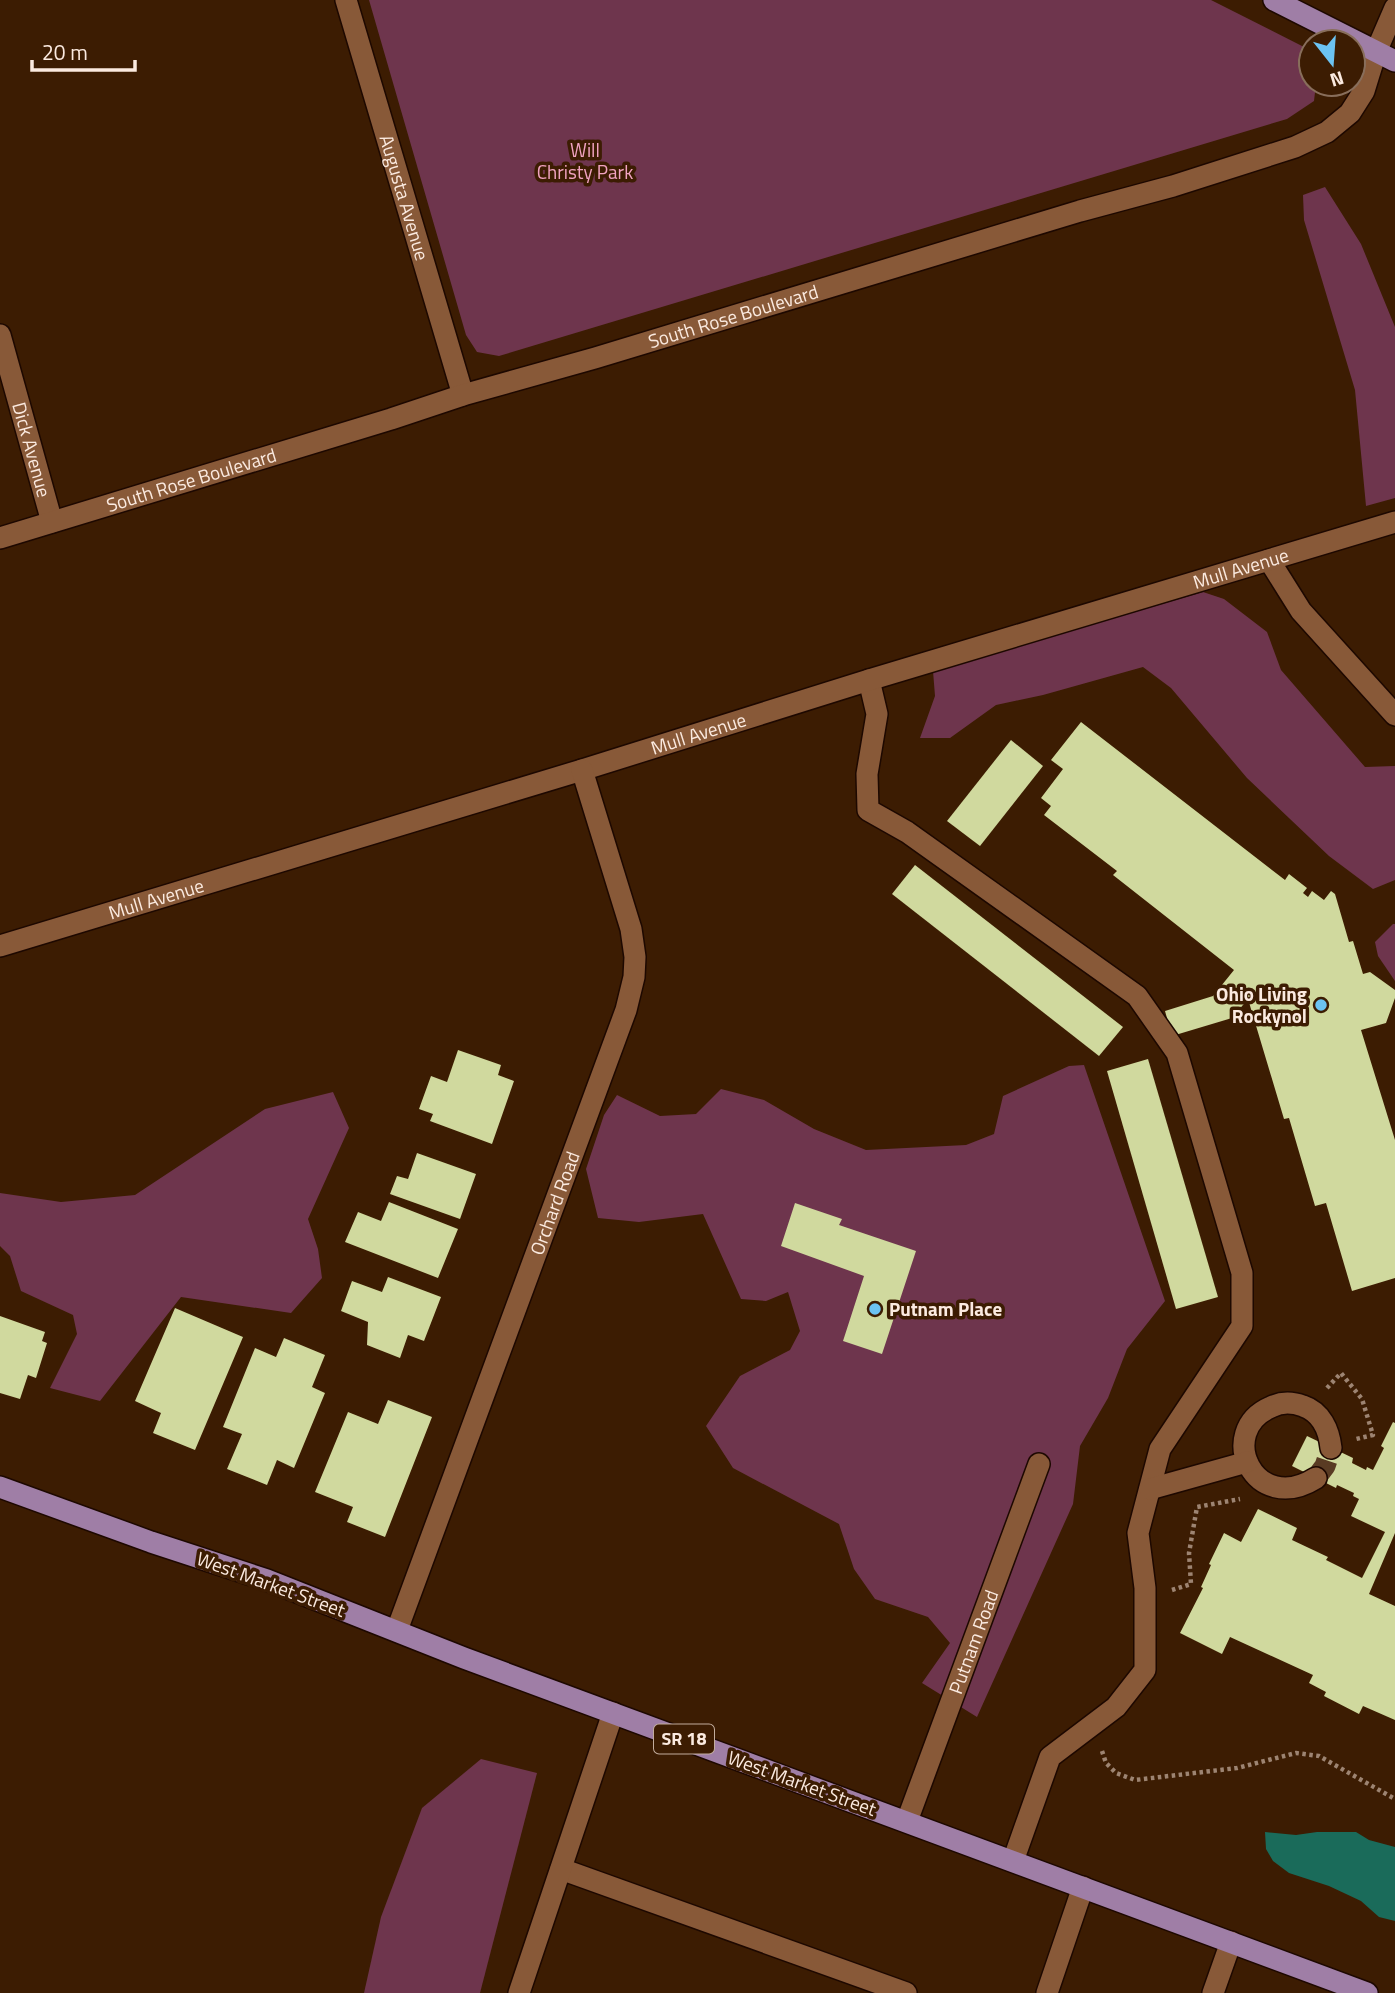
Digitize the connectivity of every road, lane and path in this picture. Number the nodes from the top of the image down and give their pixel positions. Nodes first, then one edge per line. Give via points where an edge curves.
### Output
1 (346, 0) edge
2 (1274, 0) edge
3 (1395, 8) edge
4 (1386, 57) edge
5 (0, 335) edge
6 (463, 395) junction
7 (51, 522) junction
8 (1395, 522) edge
9 (0, 538) edge
10 (1269, 559) junction
11 (869, 680) junction
12 (1395, 715) edge
13 (582, 770) junction
14 (0, 946) edge
15 (1308, 1409) junction
16 (1340, 1444) joint
17 (1247, 1462) junction
18 (1040, 1464) dead end
19 (1316, 1478) dead end
20 (0, 1487) edge
21 (1150, 1489) junction
22 (1250, 1498) dead end
23 (1164, 1596) dead end
24 (397, 1630) junction
25 (613, 1713) junction
26 (1110, 1746) dead end
27 (1395, 1799) edge
28 (906, 1821) junction
29 (1013, 1861) junction
30 (561, 1869) junction
31 (1083, 1887) junction
32 (1231, 1942) junction
33 (519, 1993) edge
34 (906, 1993) edge
35 (1047, 1993) edge
36 (1213, 1993) edge
37 (1367, 1993) edge

1 - 6 street, Augusta Avenue
2 - 4 main road
3 - 4 street, South Rose Boulevard
4 - 6 street, South Rose Boulevard via 1350,113 1327,132 1295,147
5 - 7 street, Dick Avenue
6 - 7 street, South Rose Boulevard
7 - 9 street, South Rose Boulevard
8 - 10 street, Mull Avenue
10 - 11 street, Mull Avenue
10 - 12 street via 1301,611
11 - 13 street, Mull Avenue
11 - 21 street via 877,714 867,774 868,810 907,832 1137,996 1177,1053 1242,1273 1242,1326 1160,1449
13 - 14 street, Mull Avenue
13 - 24 street, Orchard Road via 631,929 634,977 622,1024
15 - 16 street
15 - 16 path via 1342,1373 1368,1411 1373,1435
15 - 17 street via 1291,1403 1263,1410 1246,1433
17 - 19 street via 1254,1474 1278,1488 1292,1489
17 - 21 street
18 - 28 street, Putnam Road
20 - 24 main road, West Market Street / SR 18
21 - 29 street via 1138,1533 1145,1588 1145,1670 1116,1707 1050,1757
22 - 23 path via 1197,1507 1189,1553 1191,1584
24 - 25 main road, West Market Street / SR 18
25 - 28 main road, West Market Street / SR 18
25 - 30 street
26 - 27 path via 1101,1752 1106,1763 1116,1773 1135,1780 1237,1768 1296,1753 1320,1756
28 - 29 main road, West Market Street / SR 18
29 - 31 main road, West Market Street / SR 18
30 - 33 street
30 - 34 street
31 - 32 main road, West Market Street / SR 18
31 - 35 street
32 - 36 street
32 - 37 main road, West Market Street / SR 18

